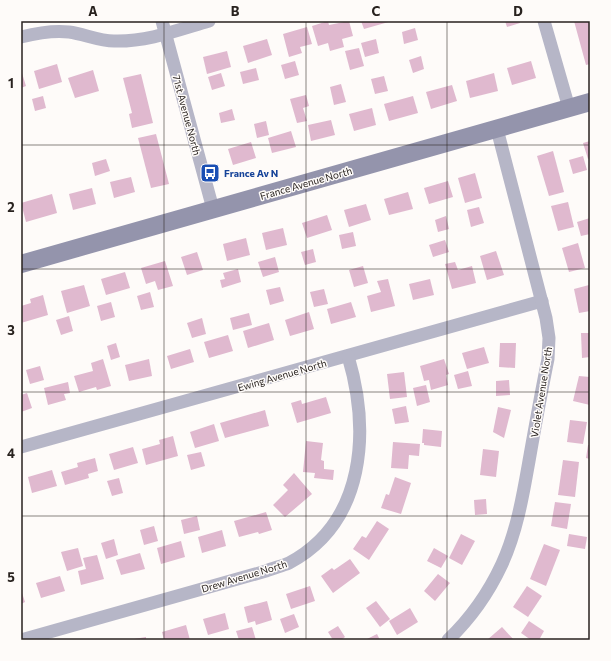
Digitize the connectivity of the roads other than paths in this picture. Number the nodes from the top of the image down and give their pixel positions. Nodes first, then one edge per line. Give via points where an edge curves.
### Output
1 (209, 21) edge
2 (544, 21) edge
3 (163, 27) edge
4 (21, 36) edge
5 (590, 102) edge
6 (569, 108) junction
7 (497, 129) junction
8 (213, 209) junction
9 (21, 264) edge
10 (542, 301) junction
11 (348, 356) junction
12 (21, 448) edge
13 (21, 640) edge
14 (448, 640) edge

1 - 3 street
2 - 6 street
3 - 4 street via 130,41 112,41 69,32 42,32
3 - 8 street, 71st Avenue North
5 - 6 street, France Avenue North
6 - 7 street, France Avenue North
7 - 8 street, France Avenue North
7 - 10 street, Violet Avenue North
8 - 9 street, France Avenue North
10 - 11 street, Ewing Avenue North
10 - 14 street, Violet Avenue North via 549,338 548,359 514,530 502,564 484,596
11 - 12 street, Ewing Avenue North
11 - 13 street, Drew Avenue North via 360,410 361,441 357,472 340,515 308,550 289,563 266,571

